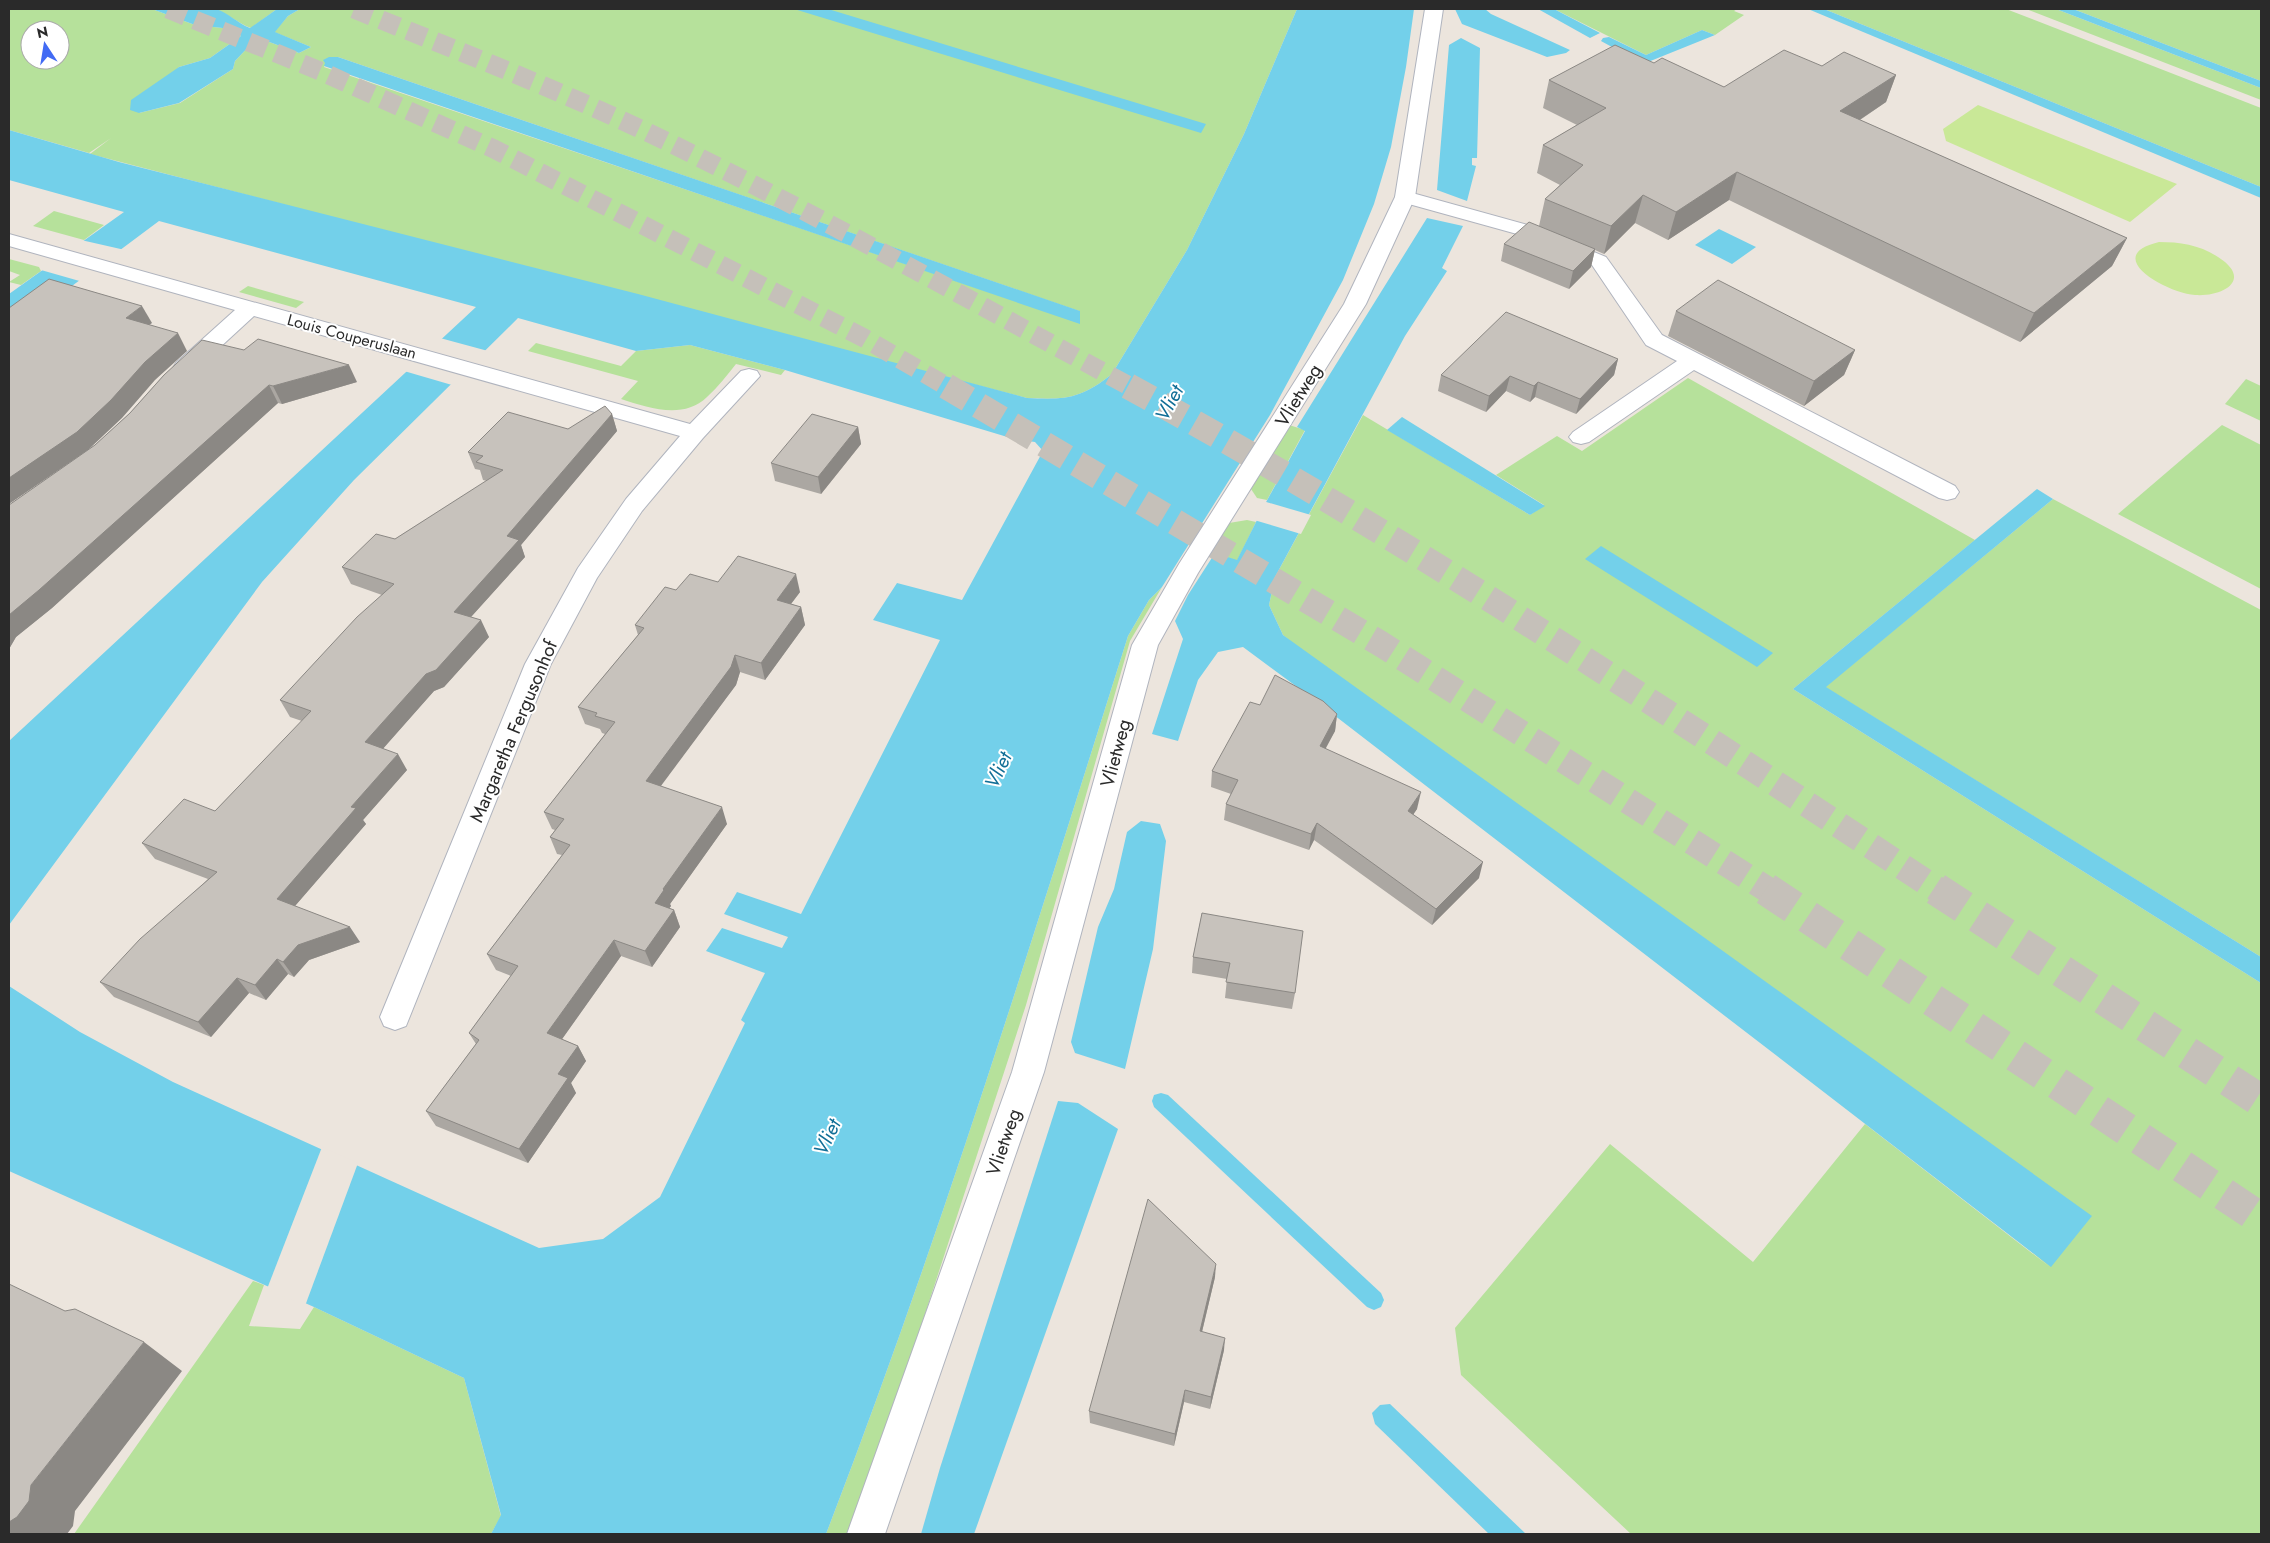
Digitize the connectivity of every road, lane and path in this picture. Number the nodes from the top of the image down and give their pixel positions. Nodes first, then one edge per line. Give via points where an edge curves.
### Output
1 (1434, 9) edge
2 (1405, 198) junction
3 (9, 240) edge
4 (249, 309) junction
5 (1693, 360) junction
6 (749, 376) dead end
7 (171, 380) edge
8 (695, 433) junction
9 (1581, 437) dead end
10 (1947, 492) dead end
11 (395, 1017) dead end
12 (866, 1534) edge

1 - 2 street, Vlietweg
2 - 5 street via 1524,230 1599,261 1654,340
2 - 12 street, Vlietweg via 1355,304 1145,645 1028,1072
3 - 4 street, Louis Couperuslaan
4 - 7 street
4 - 8 street, Louis Couperuslaan
5 - 9 street
5 - 10 street
6 - 8 street, Margaretha Fergusonhof
8 - 11 street, Margaretha Fergusonhof via 634,505 587,574 538,664

